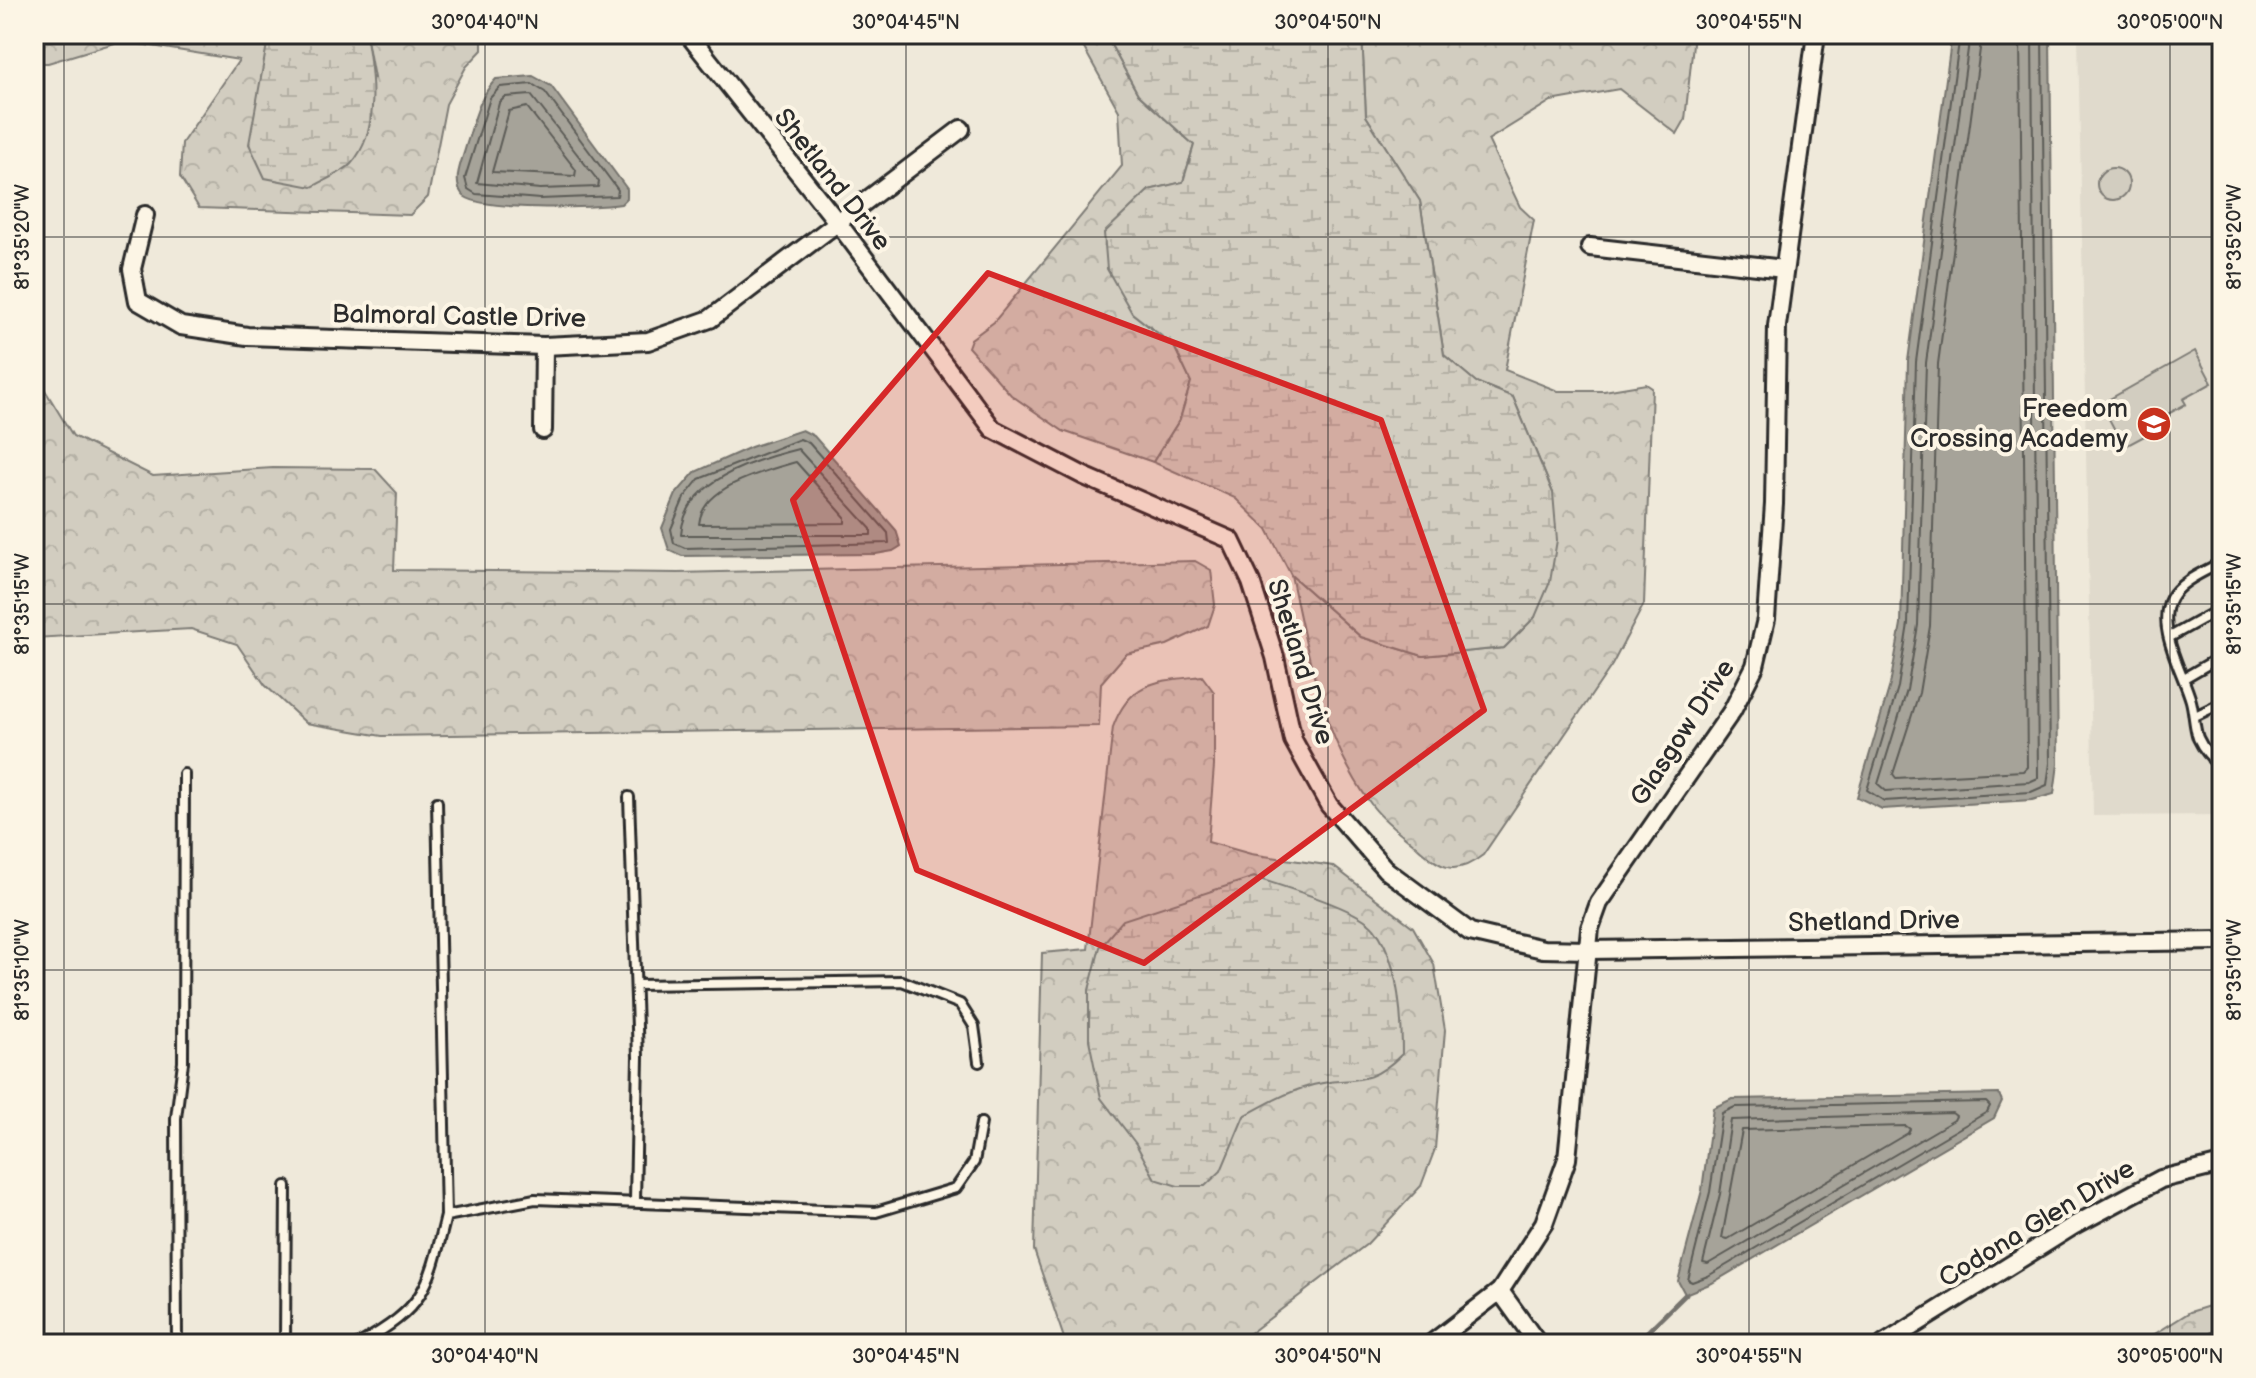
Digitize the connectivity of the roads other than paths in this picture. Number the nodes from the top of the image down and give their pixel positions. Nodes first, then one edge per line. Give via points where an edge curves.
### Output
1 (688, 34) edge
2 (1816, 34) edge
3 (961, 129) dead end
4 (145, 215) dead end
5 (838, 223) junction
6 (1590, 247) dead end
7 (1784, 269) junction
8 (544, 346) junction
9 (543, 430) dead end
10 (2222, 562) edge
11 (2222, 608) edge
12 (2170, 637) junction
13 (2222, 656) edge
14 (2184, 678) junction
15 (2222, 703) edge
16 (2195, 716) junction
17 (2222, 752) edge
18 (2212, 759) junction
19 (2222, 766) edge
20 (184, 774) dead end
21 (629, 797) dead end
22 (437, 802) dead end
23 (2222, 941) edge
24 (1588, 950) junction
25 (636, 985) junction
26 (979, 1062) dead end
27 (981, 1123) dead end
28 (2222, 1164) edge
29 (286, 1186) dead end
30 (635, 1201) junction
31 (446, 1216) junction
32 (1500, 1291) junction
33 (177, 1344) edge
34 (285, 1344) edge
35 (359, 1344) edge
36 (1431, 1344) edge
37 (1538, 1344) edge
38 (1884, 1344) edge

1 - 5 street, Shetland Drive
2 - 7 street, Glasgow Drive
3 - 5 street, Balmoral Castle Drive
4 - 8 street, Balmoral Castle Drive via 132,269 138,301 181,326 247,336
5 - 8 street, Balmoral Castle Drive via 710,319 648,341
5 - 24 street, Shetland Drive via 993,429 1084,476 1231,540 1275,657 1293,740 1329,805 1386,870 1470,932 1543,949
6 - 7 street
7 - 24 street, Glasgow Drive via 1777,326 1766,619 1755,666 1732,711 1599,903
8 - 9 street
10 - 12 lane via 2182,585 2171,598
11 - 12 lane
12 - 14 lane
13 - 14 lane
14 - 16 lane
15 - 16 lane
16 - 18 lane via 2197,736
17 - 18 lane
18 - 19 lane
20 - 33 lane
21 - 25 lane
22 - 31 lane
23 - 24 street, Shetland Drive
24 - 32 street, Glasgow Drive via 1567,1159 1544,1223
25 - 26 lane via 902,981 960,1004 974,1026
25 - 30 lane
27 - 30 lane via 974,1162 956,1188 876,1212
28 - 38 street, Codona Glen Drive via 2148,1186 2073,1226
29 - 34 lane
30 - 31 lane via 535,1199
31 - 35 lane via 430,1281 400,1321
32 - 36 street, Glasgow Drive
32 - 37 street

